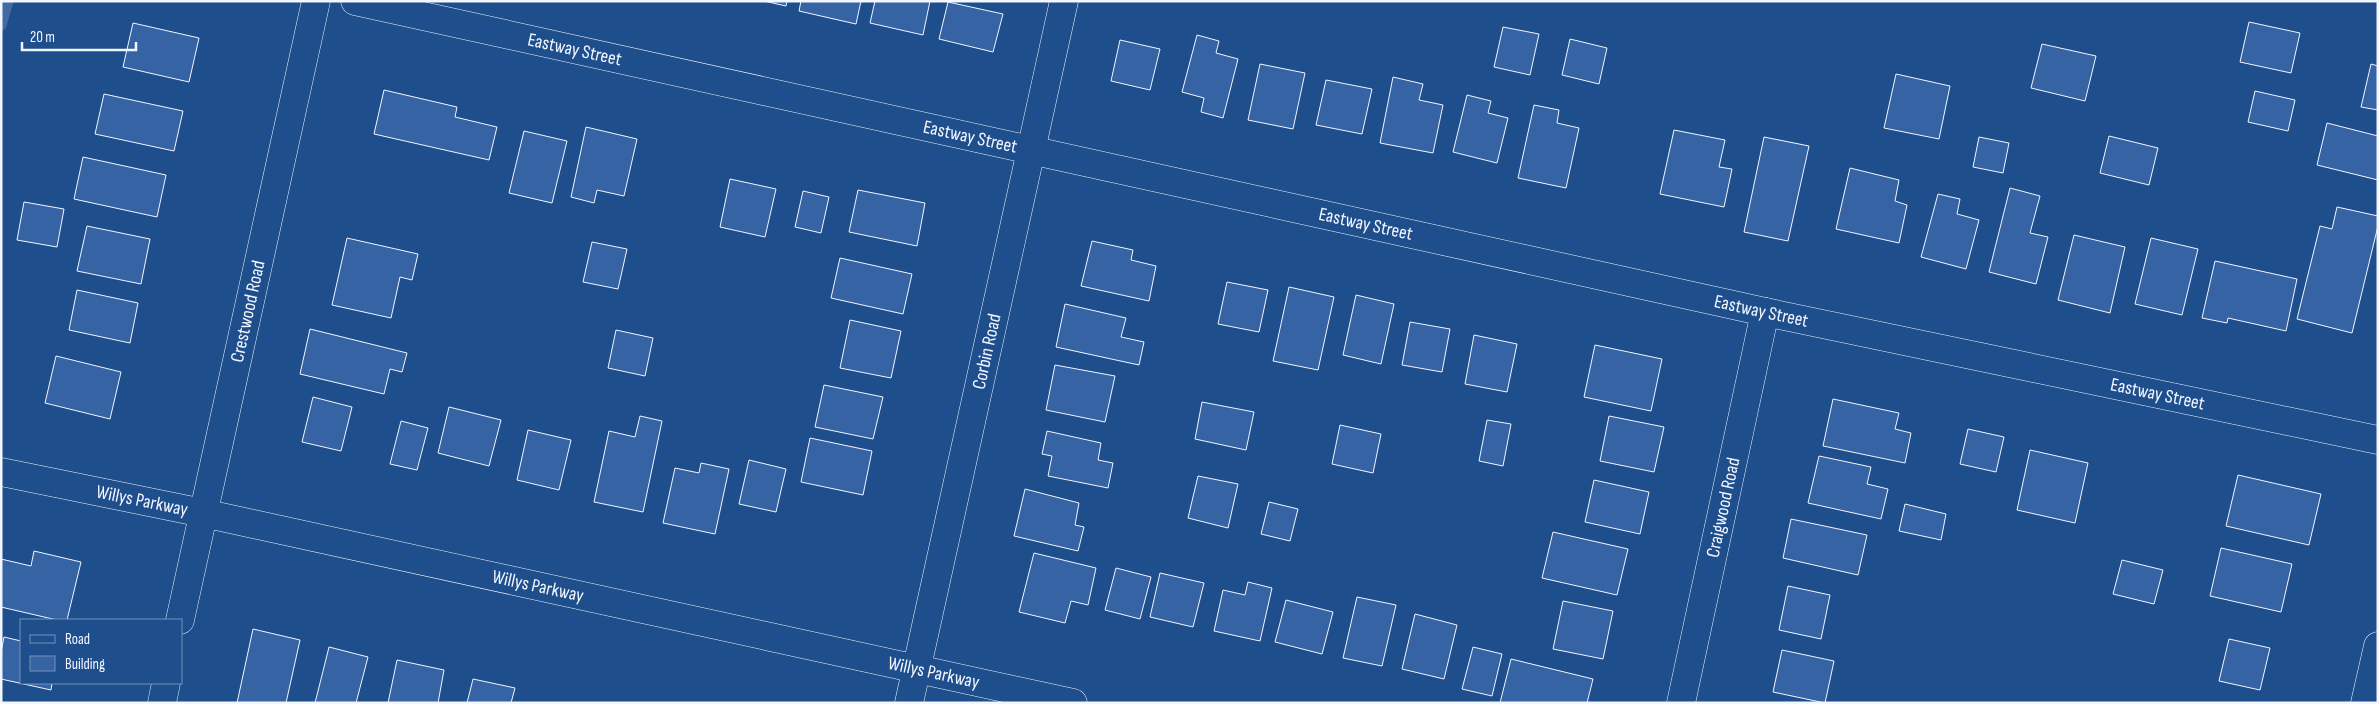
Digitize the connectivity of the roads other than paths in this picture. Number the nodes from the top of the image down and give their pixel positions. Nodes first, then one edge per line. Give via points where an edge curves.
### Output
1 (316, 1) edge
2 (355, 1) edge
3 (1064, 1) edge
4 (1031, 151) junction
5 (1765, 312) junction
6 (2378, 440) edge
7 (1, 472) edge
8 (204, 513) junction
9 (180, 619) edge
10 (2378, 646) edge
11 (917, 669) junction
12 (166, 684) edge
13 (162, 703) edge
14 (909, 703) edge
15 (1073, 703) edge
16 (1681, 703) edge
17 (2365, 703) edge

1 - 8 street, Crestwood Road
2 - 4 street, Eastway Street
3 - 4 street, Corbin Road
4 - 5 street, Eastway Street
4 - 11 street, Corbin Road
5 - 6 street, Eastway Street
5 - 16 street, Craigwood Road
7 - 8 street, Willys Parkway
8 - 9 street, Crestwood Road
8 - 11 street, Willys Parkway
10 - 17 street
11 - 14 street, Corbin Road
11 - 15 street, Willys Parkway
12 - 13 street

